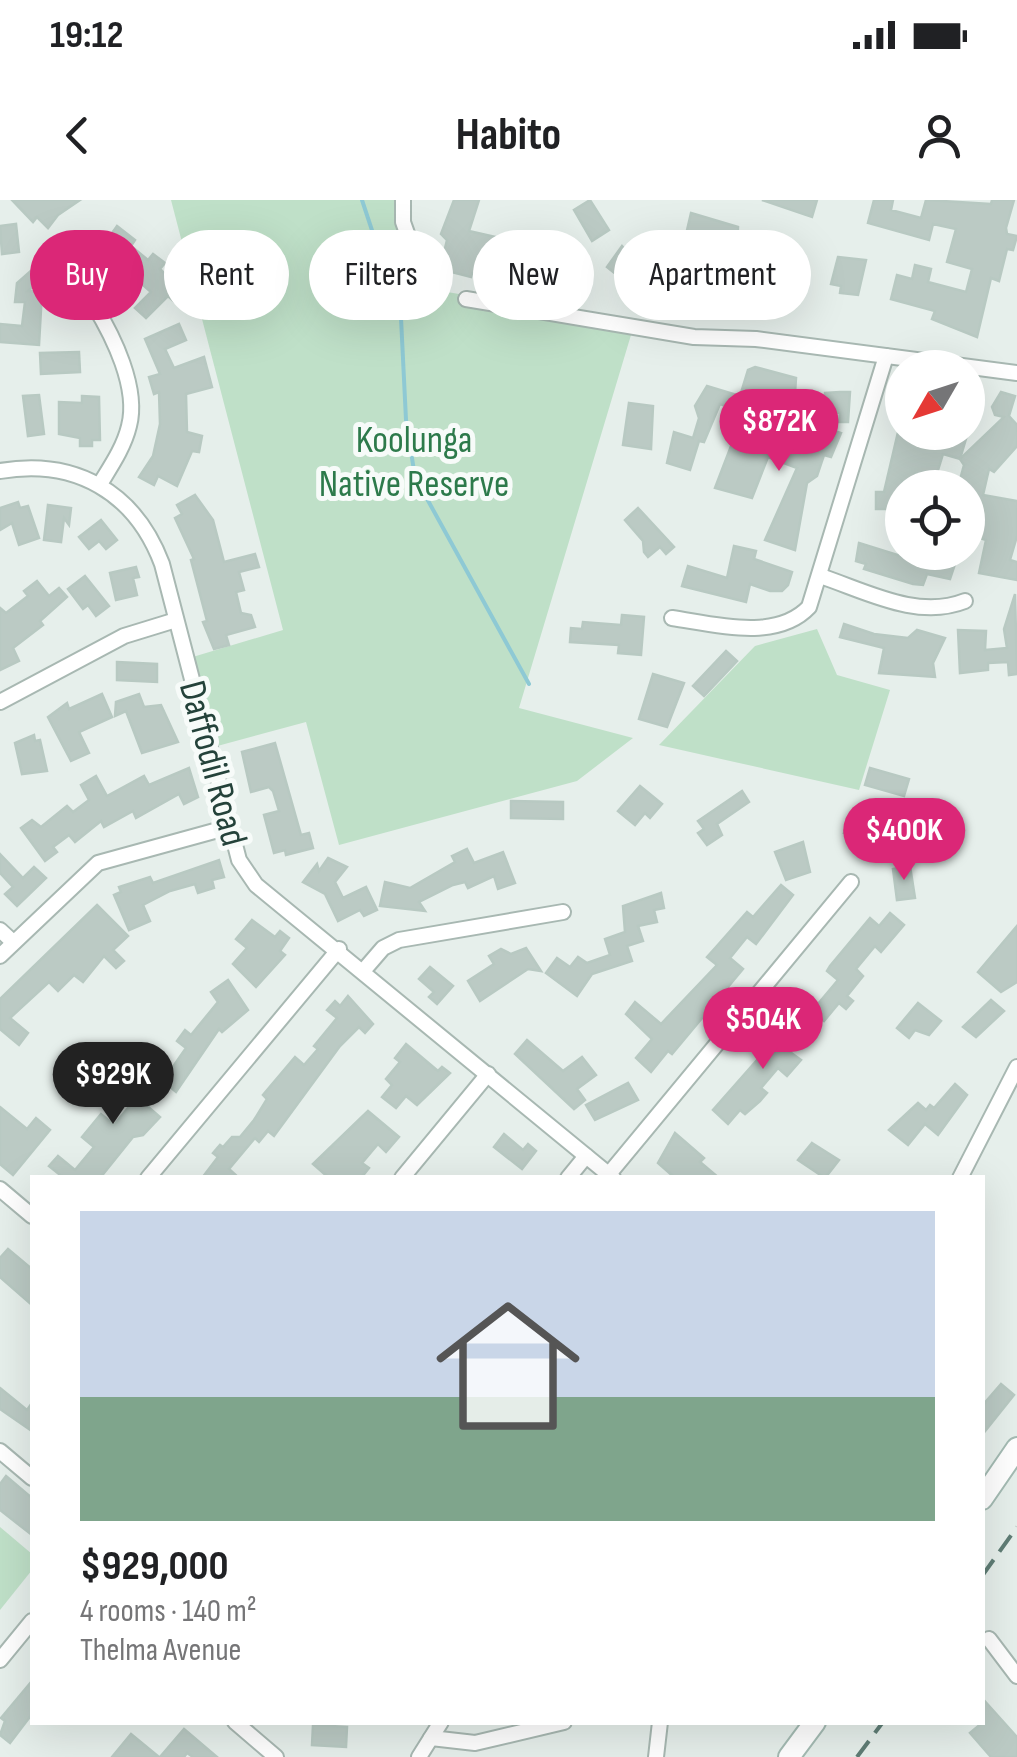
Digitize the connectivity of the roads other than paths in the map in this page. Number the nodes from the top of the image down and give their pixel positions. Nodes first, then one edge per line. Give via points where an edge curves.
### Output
1 (402, 200) edge
2 (406, 230) edge
3 (466, 299) dead end
4 (102, 320) edge
5 (885, 356) edge
6 (885, 359) edge
7 (985, 369) edge
8 (1017, 373) edge
9 (0, 471) edge
10 (100, 484) junction
11 (820, 576) junction
12 (965, 601) dead end
13 (672, 618) dead end
14 (176, 620) junction
15 (0, 702) edge
16 (230, 827) junction
17 (851, 882) dead end
18 (562, 912) dead end
19 (0, 930) edge
20 (13, 942) junction
21 (339, 949) junction
22 (0, 956) edge
23 (364, 970) junction
24 (1017, 1067) edge
25 (488, 1074) junction
26 (586, 1156) junction
27 (151, 1175) edge
28 (404, 1175) edge
29 (570, 1175) edge
30 (610, 1175) edge
31 (612, 1175) edge
32 (962, 1175) edge
33 (0, 1189) edge
34 (30, 1214) edge
35 (1017, 1448) edge
36 (0, 1451) edge
37 (30, 1476) edge
38 (985, 1491) edge
39 (30, 1623) edge
40 (989, 1639) dead end
41 (0, 1660) edge
42 (1017, 1676) edge
43 (239, 1725) edge
44 (439, 1725) edge
45 (551, 1725) edge
46 (660, 1725) edge
47 (814, 1725) edge
48 (431, 1738) junction
49 (276, 1757) edge
50 (419, 1757) edge
51 (656, 1757) edge
52 (789, 1757) edge

1 - 2 street
3 - 5 street via 694,337
4 - 10 street via 131,408 124,444
6 - 11 street
7 - 8 street
9 - 10 street, Daffodil Road via 51,468
10 - 14 street, Daffodil Road via 147,530
11 - 12 street via 916,608
11 - 13 street via 808,607 785,622 749,628
14 - 15 street via 124,636
14 - 16 street, Daffodil Road
16 - 20 street via 98,863
16 - 21 street, Daffodil Road via 239,860 256,885
17 - 31 street
18 - 23 street via 399,940
19 - 20 street
20 - 22 street
21 - 23 street, Daffodil Road
21 - 27 street
23 - 25 street, Daffodil Road
24 - 32 street
25 - 26 street, Daffodil Road
25 - 28 street
26 - 29 street
26 - 30 street, Daffodil Road
33 - 34 street
35 - 38 main road
36 - 37 street
39 - 41 street
40 - 42 street
43 - 49 street
44 - 48 street
45 - 48 street via 475,1743
46 - 51 street
47 - 52 main road
48 - 50 street

